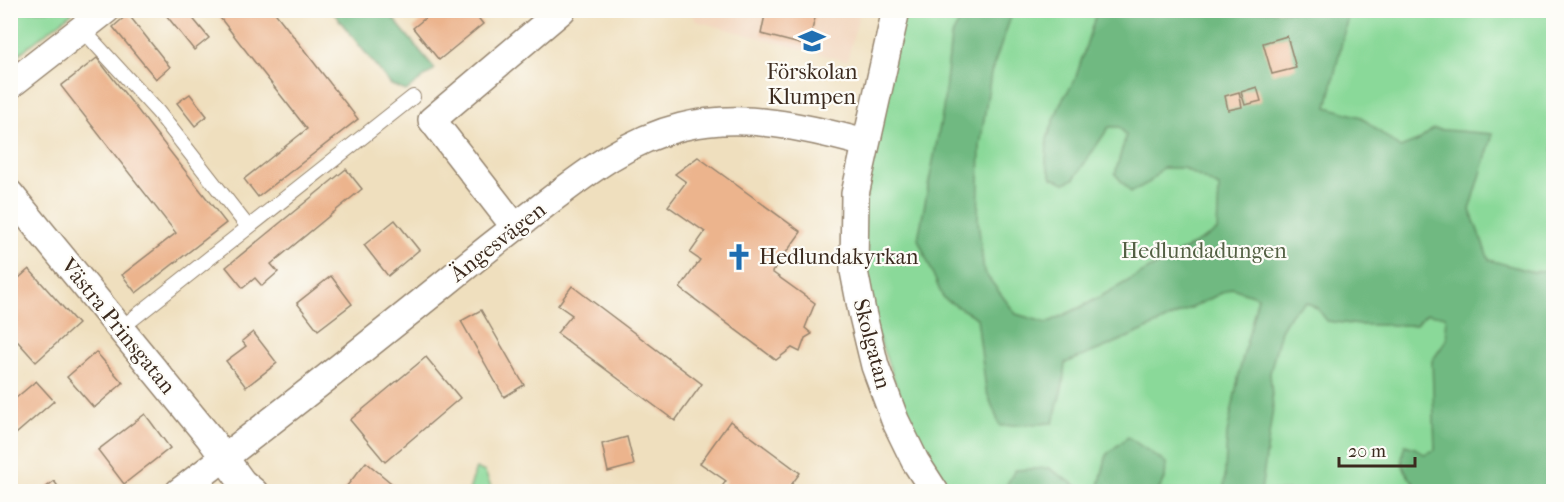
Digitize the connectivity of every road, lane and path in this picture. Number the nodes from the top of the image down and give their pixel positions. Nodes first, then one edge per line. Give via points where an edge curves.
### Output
1 (106, 10) edge
2 (562, 10) edge
3 (896, 10) edge
4 (82, 29) junction
5 (10, 85) edge
6 (413, 97) dead end
7 (865, 143) junction
8 (10, 194) edge
9 (248, 227) junction
10 (515, 227) junction
11 (120, 329) junction
12 (223, 459) junction
13 (179, 492) edge
14 (254, 492) edge
15 (935, 492) edge

1 - 4 street
2 - 10 street via 432,120
3 - 7 street, Skolgatan
4 - 5 street
4 - 9 lane via 158,112
6 - 9 lane
7 - 10 street, Ängesvägen via 814,128 759,122 682,127 612,155
7 - 15 street, Skolgatan via 855,194 854,271 862,312 875,366 895,420
8 - 11 street, Västra Prinsgatan
9 - 11 lane
10 - 12 street, Ängesvägen
11 - 12 street, Västra Prinsgatan
12 - 13 street, Ängesvägen
12 - 14 street, Västra Prinsgatan

